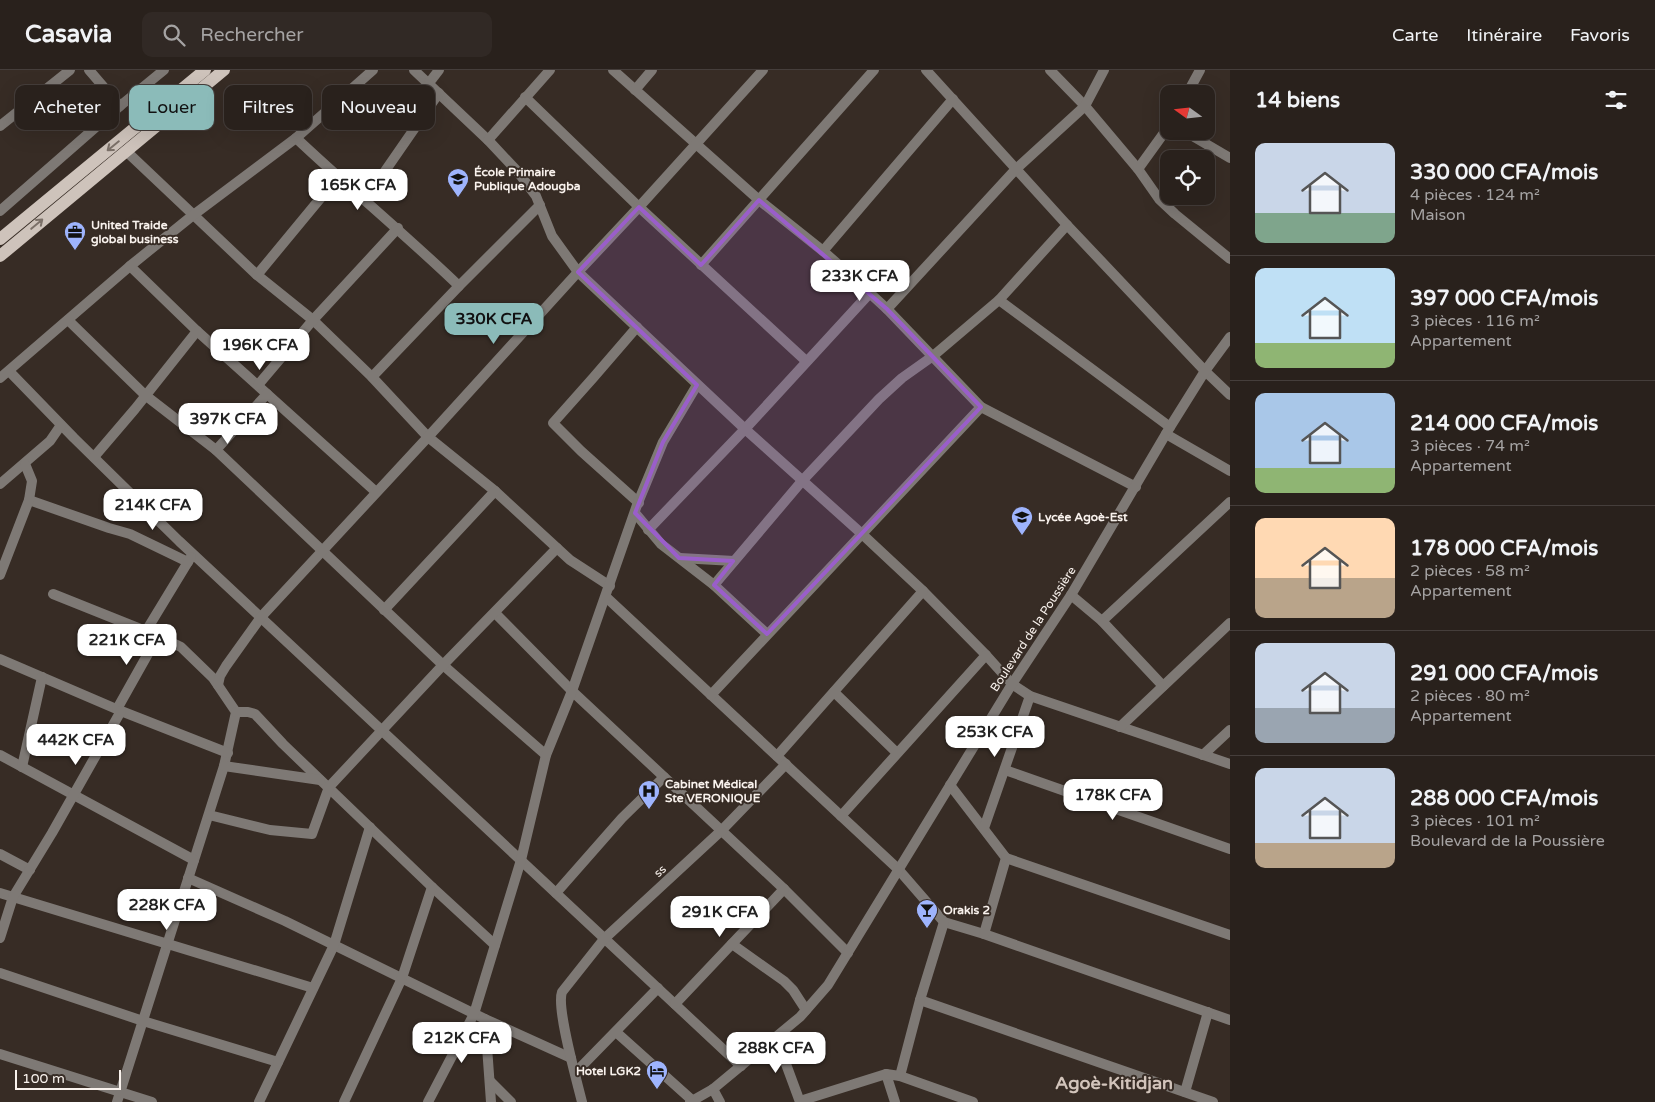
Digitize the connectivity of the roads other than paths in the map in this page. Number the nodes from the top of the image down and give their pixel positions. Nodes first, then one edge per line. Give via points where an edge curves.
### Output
1 (70, 70) edge
2 (89, 70) edge
3 (164, 70) edge
4 (205, 70) edge
5 (224, 70) edge
6 (373, 70) edge
7 (414, 70) edge
8 (440, 70) edge
9 (550, 70) edge
10 (613, 70) edge
11 (652, 70) edge
12 (762, 70) edge
13 (874, 70) edge
14 (926, 70) edge
15 (1050, 70) edge
16 (1104, 70) edge
17 (1200, 70) edge
18 (429, 82) junction
19 (1192, 85) edge
20 (635, 90) junction
21 (439, 93) junction
22 (526, 98) junction
23 (953, 98) junction
24 (120, 106) junction
25 (1085, 106) junction
26 (0, 126) edge
27 (296, 138) junction
28 (1160, 138) edge
29 (488, 140) junction
30 (1199, 140) edge
31 (696, 144) junction
32 (126, 151) junction
33 (1230, 158) edge
34 (1016, 169) junction
35 (1138, 169) junction
36 (338, 177) junction
37 (364, 200) junction
38 (759, 200) junction
39 (540, 205) junction
40 (639, 208) junction
41 (0, 211) edge
42 (192, 216) junction
43 (1067, 225) junction
44 (398, 228) junction
45 (0, 239) edge
46 (823, 251) junction
47 (0, 256) edge
48 (1230, 259) edge
49 (701, 265) junction
50 (130, 266) junction
51 (578, 272) junction
52 (257, 275) junction
53 (459, 286) junction
54 (869, 294) junction
55 (998, 300) junction
56 (887, 310) junction
57 (68, 320) junction
58 (313, 320) junction
59 (637, 327) junction
60 (197, 331) junction
61 (1230, 337) edge
62 (933, 356) junction
63 (806, 362) junction
64 (9, 371) junction
65 (1205, 372) junction
66 (372, 377) junction
67 (0, 378) edge
68 (258, 385) junction
69 (697, 385) junction
70 (267, 394) junction
71 (145, 395) junction
72 (1230, 395) edge
73 (981, 407) junction
74 (61, 425) junction
75 (745, 429) junction
76 (1168, 431) junction
77 (428, 437) junction
78 (74, 438) junction
79 (50, 441) junction
80 (216, 450) junction
81 (94, 457) junction
82 (25, 464) junction
83 (1230, 471) edge
84 (802, 481) junction
85 (0, 484) edge
86 (1136, 487) junction
87 (495, 491) junction
88 (376, 492) junction
89 (29, 500) junction
90 (637, 508) junction
91 (1228, 508) edge
92 (648, 530) junction
93 (862, 534) junction
94 (557, 548) junction
95 (322, 551) junction
96 (191, 558) junction
97 (679, 558) junction
98 (734, 560) junction
99 (0, 575) edge
100 (714, 585) junction
101 (610, 586) junction
102 (923, 591) junction
103 (53, 594) dead end
104 (1071, 595) junction
105 (606, 597) junction
106 (384, 610) junction
107 (495, 613) junction
108 (261, 618) junction
109 (1102, 621) junction
110 (1229, 626) edge
111 (146, 631) junction
112 (767, 634) junction
113 (158, 636) junction
114 (986, 655) junction
115 (0, 659) edge
116 (443, 665) junction
117 (42, 677) junction
118 (1012, 684) junction
119 (218, 685) junction
120 (1163, 686) junction
121 (572, 691) junction
122 (834, 692) junction
123 (711, 695) junction
124 (1030, 696) junction
125 (119, 710) junction
126 (236, 712) junction
127 (1120, 727) junction
128 (1230, 730) edge
129 (382, 731) junction
130 (228, 753) junction
131 (897, 753) junction
132 (0, 755) edge
133 (546, 755) junction
134 (1203, 755) junction
135 (777, 756) junction
136 (786, 764) junction
137 (1230, 764) edge
138 (224, 766) junction
139 (22, 767) junction
140 (1005, 770) junction
141 (664, 777) junction
142 (320, 780) junction
143 (950, 785) junction
144 (329, 787) junction
145 (74, 795) junction
146 (209, 815) junction
147 (841, 816) junction
148 (370, 828) junction
149 (984, 828) junction
150 (722, 830) junction
151 (1230, 849) edge
152 (0, 854) edge
153 (1006, 858) junction
154 (194, 860) junction
155 (521, 860) junction
156 (898, 869) junction
157 (30, 870) junction
158 (188, 878) junction
159 (432, 887) junction
160 (784, 888) junction
161 (0, 893) edge
162 (556, 893) junction
163 (13, 897) junction
164 (944, 922) junction
165 (984, 934) junction
166 (1230, 935) edge
167 (0, 938) edge
168 (604, 939) junction
169 (167, 944) junction
170 (732, 944) junction
171 (334, 945) junction
172 (495, 945) junction
173 (848, 953) junction
174 (0, 973) edge
175 (402, 978) junction
176 (314, 988) junction
177 (658, 988) junction
178 (920, 1000) junction
179 (675, 1004) junction
180 (806, 1010) junction
181 (1208, 1012) junction
182 (474, 1014) junction
183 (485, 1019) junction
184 (1230, 1020) edge
185 (143, 1021) junction
186 (616, 1032) junction
187 (776, 1038) junction
188 (0, 1054) edge
189 (571, 1058) junction
190 (278, 1062) junction
191 (741, 1066) junction
192 (575, 1073) junction
193 (886, 1074) junction
194 (900, 1076) junction
195 (490, 1081) junction
196 (713, 1089) junction
197 (1185, 1092) junction
198 (119, 1097) edge
199 (692, 1101) edge
200 (152, 1102) edge
201 (259, 1102) edge
202 (344, 1102) edge
203 (428, 1102) edge
204 (491, 1102) edge
205 (511, 1102) edge
206 (582, 1102) edge
207 (720, 1102) edge
208 (800, 1102) edge
209 (895, 1102) edge
210 (974, 1102) edge
211 (1213, 1102) edge

1 - 26 street
2 - 24 street
3 - 24 street
4 -> 45 main road
5 - 32 main road
6 - 27 street
7 - 18 street
8 - 18 street
9 - 22 street
10 - 20 street
11 - 20 street
12 - 31 street
13 - 38 street
14 - 23 street
15 - 25 street
16 - 25 street
17 - 19 street
18 - 21 street
20 - 31 street
21 - 29 street
21 - 37 street
22 - 29 street
22 - 40 street
23 - 34 street
23 - 46 street
24 - 41 street
25 - 34 street
25 - 35 street
27 - 36 street
27 - 42 street
28 - 35 street
29 - 39 street via 528,184
30 - 33 street
31 - 38 street
31 - 40 street
32 - 42 street
47 -> 32 main road
34 - 43 street
34 - 56 street
35 - 48 street via 1159,199
36 - 37 street
36 - 52 street
37 - 44 street
38 - 46 street
38 - 49 street
39 - 51 street via 552,236
39 - 53 street
40 - 49 street
40 - 51 street
42 - 50 street
42 - 52 street
43 - 55 street
43 - 65 street
44 - 53 street
44 - 58 street
46 - 54 street
49 - 63 street
50 - 57 street
50 - 60 street
51 - 59 street
51 - 77 street
52 - 58 street
53 - 66 street
54 - 56 street
54 - 63 street
55 - 62 street
55 - 76 street
56 - 62 street
57 - 64 street
57 - 71 street
58 - 66 street
58 - 68 street
59 - 69 street
59 - 90 street via 553,423
60 - 68 street
60 - 71 street
61 - 65 street, Boulevard de la Poussière
62 - 73 street
62 - 84 street via 879,399
63 - 75 street
64 - 67 street
64 - 74 street
65 - 72 street
65 - 76 street, Boulevard de la Poussière
66 - 77 street
68 - 70 street
69 - 75 street
69 - 90 street via 660,448
70 - 80 street
70 - 88 street
71 - 80 street
71 - 81 street
73 - 86 street
73 - 93 street
74 - 78 street
74 - 79 street
75 - 84 street
75 - 92 street
76 - 83 street
76 - 86 street, Boulevard de la Poussière
77 - 87 street
77 - 88 street
78 - 79 street
78 - 81 street
79 - 82 street
80 - 95 street
81 - 96 street
82 - 85 street
82 - 89 street via 32,481
84 - 93 street
84 - 98 street
86 - 104 street, Boulevard de la Poussière
87 - 94 street
87 - 106 street
88 - 95 street
89 - 96 street
89 - 99 street
90 - 92 street
90 - 101 street
91 - 109 street
92 - 97 street
93 - 102 street
93 - 112 street
94 - 101 street
94 - 107 street
95 - 106 street
95 - 108 street
96 - 108 street
96 - 111 street
97 - 98 street
97 - 100 street
98 - 100 street
100 - 112 street
101 - 105 street
102 - 114 street
102 - 122 street
103 - 111 street
104 - 109 street
104 - 118 street, Boulevard de la Poussière
105 - 121 street
105 - 123 street
106 - 116 street
107 - 116 street
107 - 121 street
108 - 119 street via 226,666
108 - 129 street
109 - 120 street
110 - 120 street
111 - 113 street
112 - 123 street
113 - 119 street via 186,651
113 - 125 street
114 - 118 street
114 - 131 street
115 - 117 street
116 - 129 street
116 - 133 street
117 - 125 street
117 - 139 street
118 - 124 street
118 - 143 street, Boulevard de la Poussière
119 - 126 street
120 - 127 street
121 - 133 street
121 - 141 street
122 - 131 street
122 - 135 street
123 - 135 street
124 - 127 street
124 - 140 street
125 - 130 street
125 - 145 street
126 - 130 street
126 - 142 street via 255,714
127 - 134 street
128 - 134 street
129 - 144 street
129 - 155 street
130 - 138 street
131 - 147 street
132 - 139 street
133 - 155 street
134 - 137 street
135 - 136 street
136 - 147 street
136 - 150 street, ss
138 - 142 street
138 - 146 street
139 - 145 street
140 - 149 street
140 - 151 street
141 - 150 street
141 - 162 street via 622,818
142 - 144 street
143 - 149 street
143 - 156 street, Boulevard de la Poussière
144 - 146 street via 310,835 270,830
144 - 148 street
145 - 154 street
145 - 157 street
146 - 154 street
147 - 156 street
148 - 159 street
148 - 171 street
149 - 153 street
150 - 160 street
150 - 168 street, ss
152 - 157 street
153 - 165 street
153 - 166 street
154 - 158 street
155 - 162 street
155 - 172 street
156 - 164 street
156 - 173 street, Boulevard de la Poussière
157 - 163 street
158 - 169 street
158 - 171 street
159 - 172 street
159 - 175 street
160 - 170 street
160 - 173 street
161 - 163 street
162 - 168 street
163 - 167 street
163 - 169 street
164 - 165 street
164 - 178 street
165 - 181 street
168 - 177 street
168 - 189 street, ss via 562,992 560,1002
169 - 176 street
169 - 185 street
170 - 179 street
170 - 180 street via 793,990
171 - 175 street
171 - 176 street
172 - 182 street
173 - 180 street, Boulevard de la Poussière via 828,986
174 - 185 street
175 - 182 street
175 - 202 street
176 - 190 street
177 - 179 street
177 - 186 street
178 - 194 street
178 - 197 street
179 - 191 street
180 - 187 street, Boulevard de la Poussière
181 - 184 street
181 - 197 street
182 - 183 street
182 - 203 street
183 - 189 street
183 - 195 street
185 - 190 street
185 - 198 street
186 - 192 street
186 - 199 street
187 - 191 street, Boulevard de la Poussière
187 - 208 street
188 - 198 street
189 - 192 street
190 - 201 street
191 - 196 street, Boulevard de la Poussière
192 - 206 street
193 - 194 street
193 - 208 street
193 - 209 street
194 - 210 street
195 - 204 street
195 - 205 street
196 - 199 street, Boulevard de la Poussière
196 - 207 street
197 - 211 street
198 - 200 street

